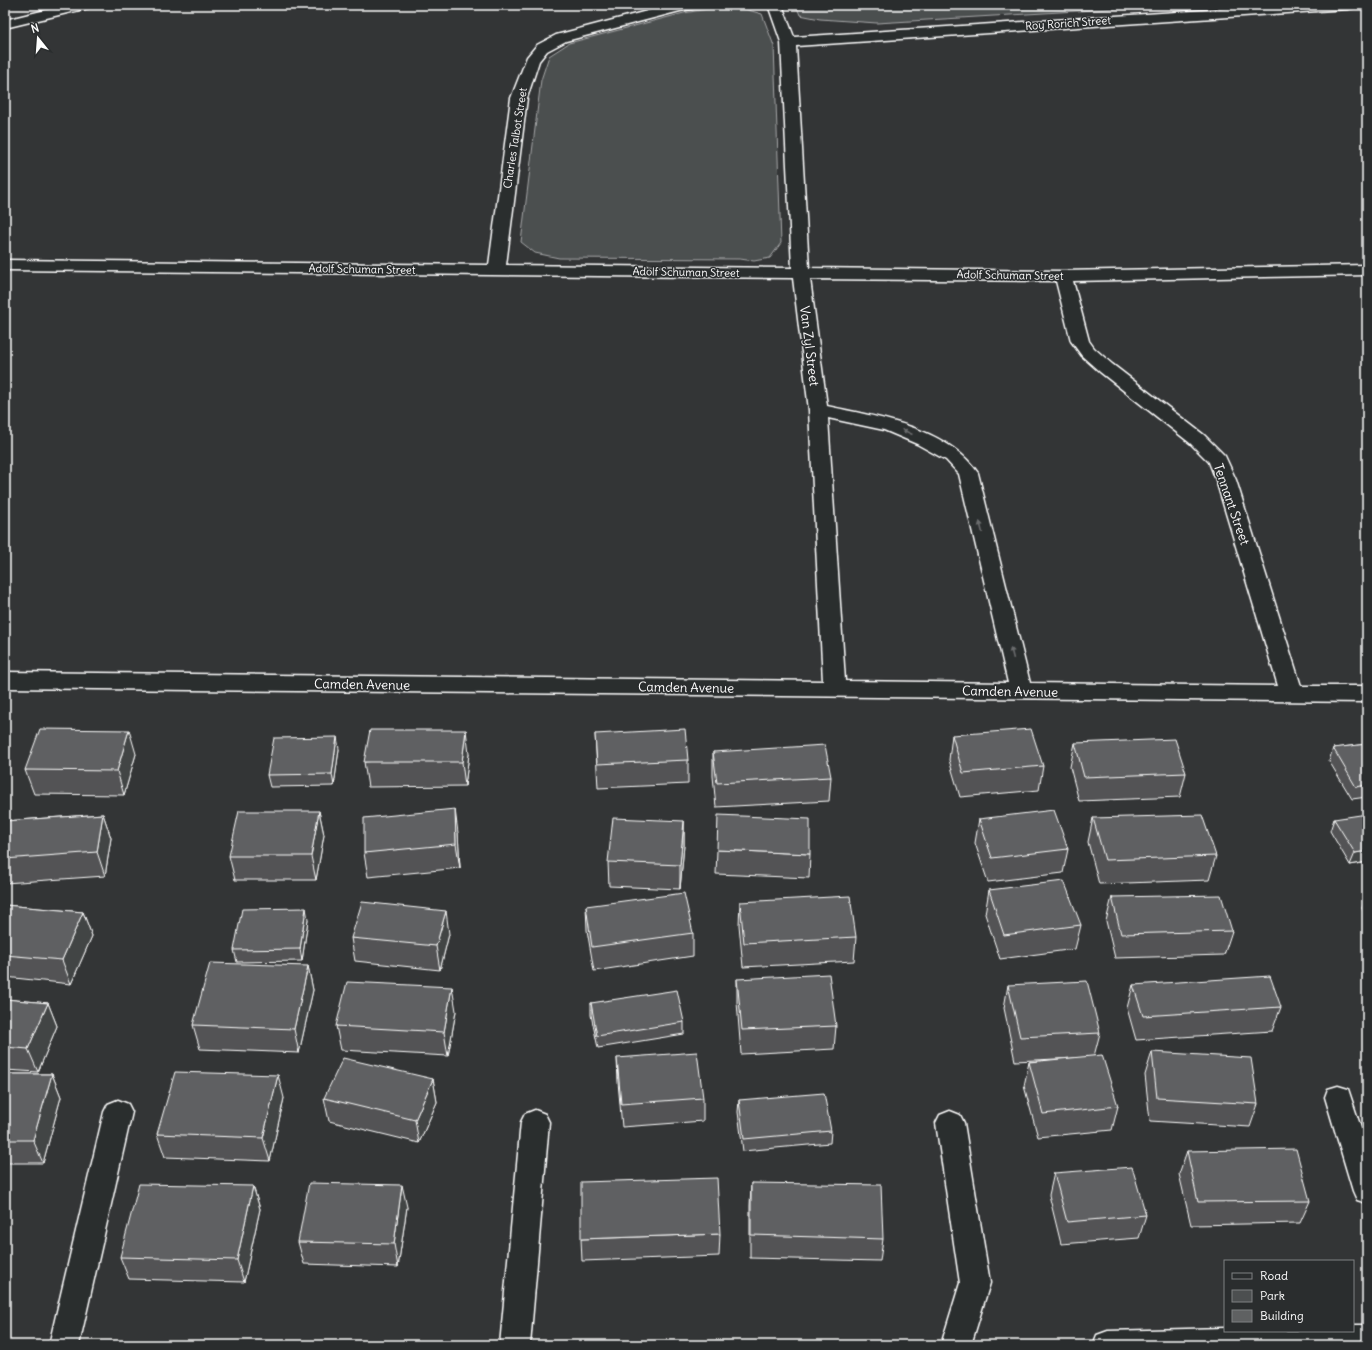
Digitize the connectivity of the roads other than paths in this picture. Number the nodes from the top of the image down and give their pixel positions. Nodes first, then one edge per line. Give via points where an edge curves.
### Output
1 (83, 5) edge
2 (693, 5) edge
3 (776, 5) edge
4 (1348, 5) edge
5 (5, 24) edge
6 (788, 42) junction
7 (5, 265) edge
8 (497, 270) junction
9 (1367, 270) edge
10 (801, 273) junction
11 (1063, 276) junction
12 (818, 410) junction
13 (5, 680) edge
14 (834, 689) junction
15 (1021, 691) junction
16 (1292, 694) junction
17 (1367, 694) edge
18 (1338, 1097) dead end
19 (118, 1112) dead end
20 (536, 1122) dead end
21 (950, 1123) dead end
22 (1367, 1191) edge
23 (1367, 1339) edge
24 (64, 1345) edge
25 (515, 1345) edge
26 (956, 1345) edge
27 (1108, 1345) edge

1 - 5 street
2 - 8 street, Charles Talbot Street via 561,38 548,43 532,60 519,98
3 - 6 street, Van Zyl Street
4 - 6 street, Roy Rorich Street
6 - 10 street, Van Zyl Street
7 - 8 street, Adolf Schuman Street
8 - 10 street, Adolf Schuman Street
9 - 11 street, Adolf Schuman Street
10 - 11 street, Adolf Schuman Street
10 - 12 street, Van Zyl Street
11 - 16 street, Tennant Street via 1080,341 1088,352 1197,439 1218,460
12 - 14 street, Van Zyl Street
15 -> 12 street via 968,473 953,456 890,425
13 - 14 street, Camden Avenue
14 - 15 street, Camden Avenue
15 - 16 street, Camden Avenue
16 - 17 street, Camden Avenue
18 - 22 street
19 - 24 street
20 - 25 street
21 - 26 street via 975,1283
23 - 27 street

